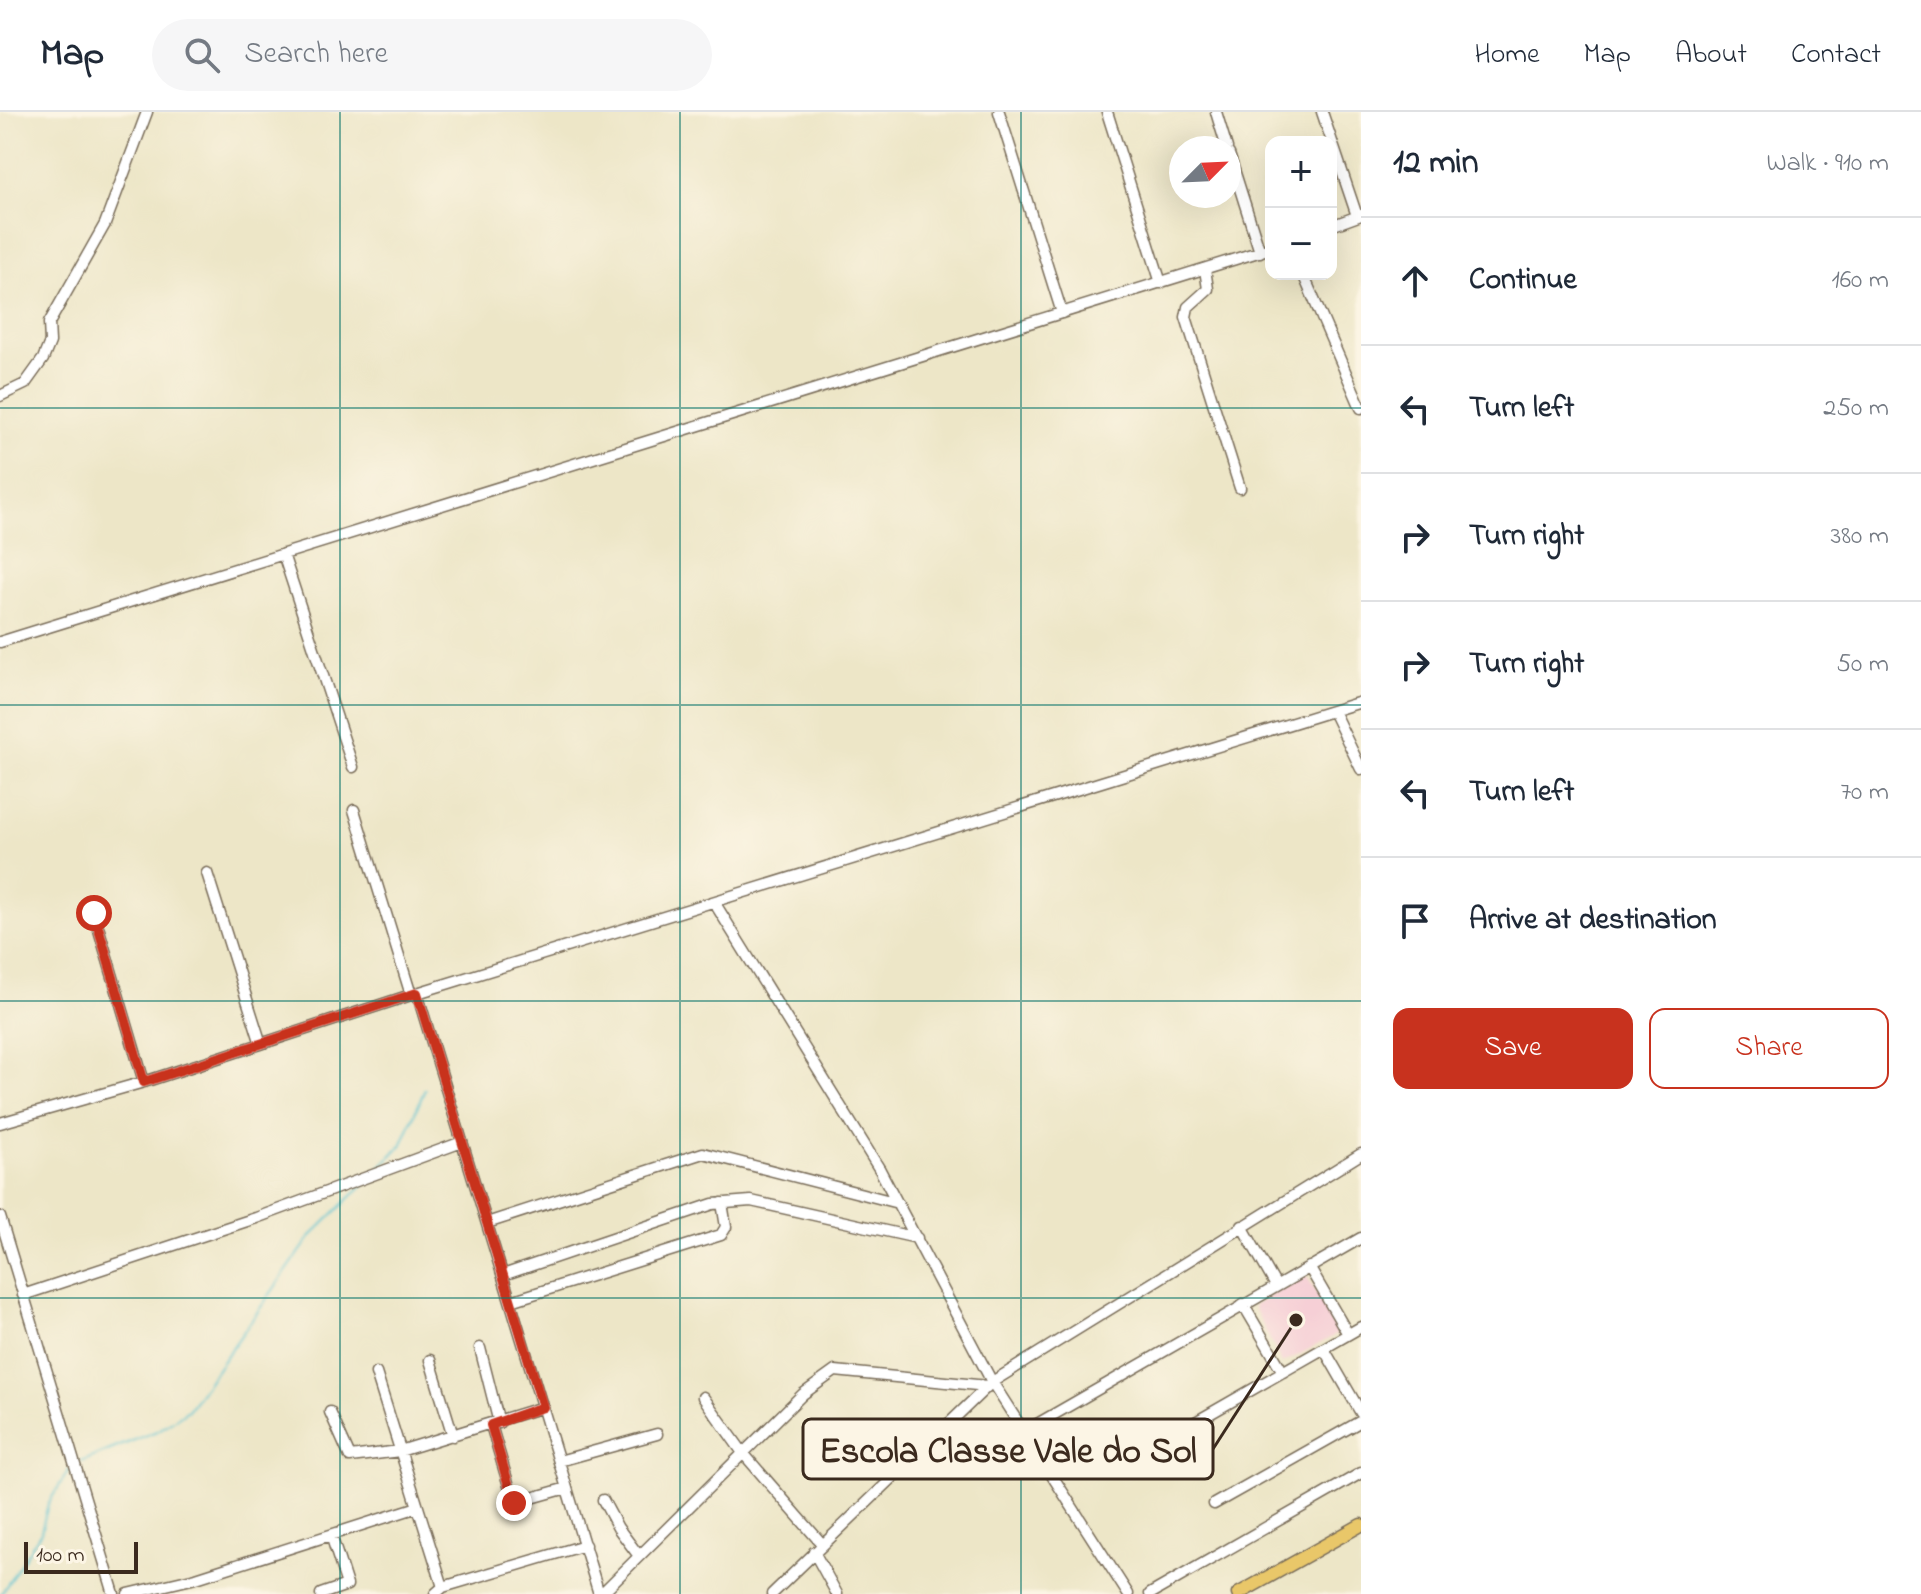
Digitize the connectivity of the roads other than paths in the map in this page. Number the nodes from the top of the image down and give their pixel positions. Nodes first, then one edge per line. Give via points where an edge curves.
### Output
1 (147, 112) edge
2 (999, 112) edge
3 (1107, 112) edge
4 (1216, 112) edge
5 (1322, 112) edge
6 (1223, 136) edge
7 (1241, 185) edge
8 (1359, 215) edge
9 (1337, 224) edge
10 (1265, 247) edge
11 (1265, 250) edge
12 (1205, 269) junction
13 (1306, 280) edge
14 (1161, 283) junction
15 (1062, 313) junction
16 (0, 396) edge
17 (1361, 408) edge
18 (1240, 488) dead end
19 (283, 554) junction
20 (0, 629) edge
21 (2, 641) edge
22 (1361, 702) edge
23 (1333, 711) junction
24 (353, 767) dead end
25 (1361, 769) edge
26 (354, 810) dead end
27 (207, 873) dead end
28 (714, 902) junction
29 (94, 913) dead end
30 (414, 994) junction
31 (261, 1044) junction
32 (144, 1082) junction
33 (0, 1123) edge
34 (462, 1142) junction
35 (1361, 1154) edge
36 (722, 1203) junction
37 (898, 1203) junction
38 (0, 1217) edge
39 (487, 1223) junction
40 (1242, 1226) junction
41 (917, 1238) junction
42 (1361, 1238) edge
43 (1309, 1267) junction
44 (503, 1275) junction
45 (1276, 1286) junction
46 (23, 1295) junction
47 (511, 1301) junction
48 (1243, 1304) junction
49 (1361, 1327) edge
50 (1348, 1334) junction
51 (480, 1348) dead end
52 (1324, 1349) junction
53 (430, 1360) dead end
54 (1283, 1372) junction
55 (376, 1373) dead end
56 (990, 1384) junction
57 (703, 1397) dead end
58 (543, 1407) junction
59 (330, 1412) dead end
60 (1361, 1413) edge
61 (1361, 1421) edge
62 (495, 1424) junction
63 (1025, 1431) junction
64 (657, 1434) dead end
65 (453, 1436) junction
66 (1171, 1436) dead end
67 (400, 1451) junction
68 (743, 1453) junction
69 (559, 1461) junction
70 (1361, 1473) edge
71 (567, 1488) junction
72 (603, 1500) dead end
73 (1214, 1504) dead end
74 (418, 1507) junction
75 (1361, 1525) edge
76 (331, 1535) junction
77 (585, 1545) junction
78 (818, 1548) junction
79 (639, 1556) junction
80 (439, 1591) edge
81 (114, 1594) edge
82 (128, 1594) edge
83 (321, 1594) edge
84 (600, 1594) edge
85 (773, 1594) edge
86 (837, 1594) edge
87 (1128, 1594) edge
88 (1150, 1594) edge
89 (1238, 1594) edge

1 - 16 street via 105,224 49,323 50,342 43,359 25,384
2 - 15 street
3 - 14 street
4 - 6 street
5 - 8 street
7 - 10 street
8 - 9 street
11 - 12 street
12 - 14 street
12 - 18 street via 1208,289 1188,307 1186,317
13 - 17 street
14 - 15 street
15 - 19 street
19 - 21 street
19 - 24 street
20 - 21 street
22 - 23 street
23 - 25 street
23 - 28 street
26 - 30 street
27 - 31 street
28 - 30 street
28 - 37 street
29 - 32 street
30 - 31 street
30 - 34 street
31 - 32 street
32 - 33 street
34 - 39 street
34 - 46 street
35 - 40 street
36 - 41 street via 751,1201
36 - 44 street
36 - 47 street via 726,1227 721,1235
37 - 39 street via 703,1153
37 - 41 street
38 - 46 street
39 - 44 street
40 - 45 street
40 - 56 street
41 - 56 street
42 - 43 street
43 - 45 street
43 - 50 street
44 - 47 street
45 - 48 street
46 - 81 street
47 - 58 street
48 - 54 street
48 - 63 street
49 - 50 street
50 - 52 street
51 - 62 street
52 - 54 street
52 - 60 street
53 - 65 street
54 - 66 street
55 - 67 street
56 - 63 street
56 - 68 street via 835,1371 803,1394
56 - 78 street
57 - 68 street
58 - 62 street
58 - 69 street
59 - 67 street via 350,1457
61 - 73 street
62 - 65 street
62 - 71 street via 514,1503
63 - 87 street
64 - 69 street
65 - 67 street
67 - 74 street
68 - 78 street
68 - 79 street
69 - 71 street
70 - 88 street
71 - 77 street
72 - 79 street
74 - 76 street
74 - 80 street
75 - 89 main road
76 - 82 street
76 - 83 street via 347,1585
77 - 80 street
77 - 84 street
78 - 85 street
78 - 86 street
79 - 84 street

